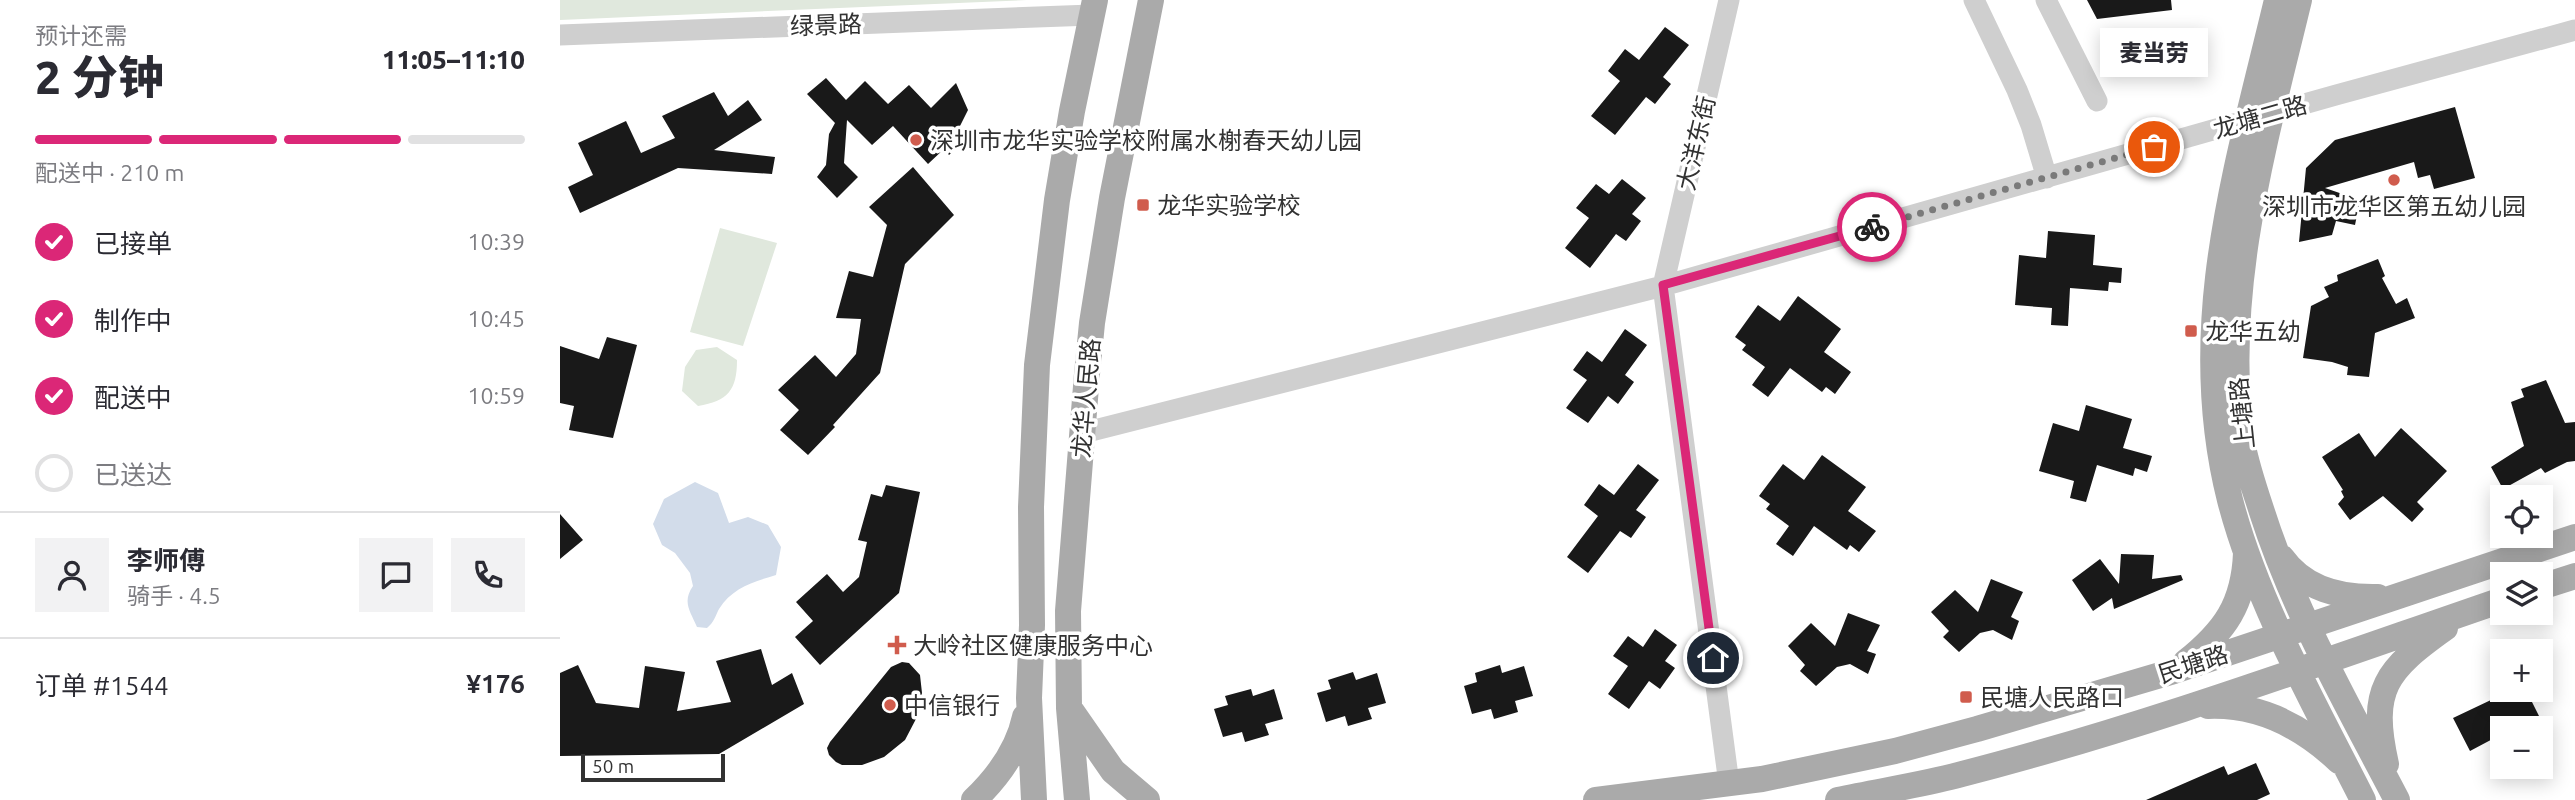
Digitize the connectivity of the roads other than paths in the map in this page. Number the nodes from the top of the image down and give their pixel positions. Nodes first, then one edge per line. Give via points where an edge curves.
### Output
1 (1151, 0) edge
2 (1729, 0) edge
3 (1974, 0) edge
4 (2046, 0) edge
5 (2277, 0) edge
6 (2299, 0) edge
7 (1093, 7) edge
8 (2575, 30) edge
9 (560, 35) edge
10 (2097, 102) dead end
11 (2259, 117) junction
12 (2047, 178) junction
13 (1663, 285) junction
14 (1083, 433) junction
15 (2575, 537) edge
16 (2258, 543) junction
17 (2575, 576) edge
18 (2553, 583) edge
19 (2398, 596) junction
20 (2490, 604) edge
21 (2471, 611) junction
22 (2309, 626) junction
23 (2281, 635) junction
24 (2325, 660) junction
25 (2298, 669) junction
26 (2174, 671) junction
27 (1029, 698) junction
28 (2188, 706) junction
29 (1069, 708) junction
30 (2347, 769) junction
31 (1729, 784) junction
32 (2395, 796) edge
33 (974, 800) edge
34 (1034, 800) edge
35 (1077, 800) edge
36 (1147, 800) edge
37 (1596, 800) edge
38 (1838, 800) edge
39 (2363, 800) edge

1 - 14 main road, 龙华人民路 via 1093,323
2 - 13 street, 大洋东街
3 - 12 street via 2017,90
4 - 10 street
5 - 11 main road, 上塘路
6 - 11 main road, 上塘路
7 - 9 street, 绿景路
7 - 27 main road, 龙华人民路 via 1057,200 1037,365
8 - 11 street, 龙塘二路
11 - 12 street, 龙塘二路
11 - 16 main road, 上塘路 via 2221,246 2213,309 2218,435 2231,500
12 - 13 street, 龙塘二路
13 - 14 street, 龙塘二路
13 - 31 street
14 - 29 main road, 龙华人民路 via 1068,611
15 - 19 main road, 民塘路
16 - 19 main road via 2306,582 2350,595
16 - 22 main road, 上塘路
16 - 23 main road, 上塘路
16 - 26 main road via 2227,623
17 - 18 main road
19 - 22 main road, 民塘路
20 - 21 main road, 民塘路
21 - 24 main road, 民塘路
21 - 32 main road via 2416,650 2388,679 2379,712
22 - 23 main road, 民塘路
22 - 24 main road, 上塘路
23 - 25 main road, 上塘路
23 - 26 main road, 民塘路
24 - 25 main road, 民塘路
24 - 32 main road, 上塘路
25 - 28 main road, 民塘路
25 - 30 main road, 上塘路
26 - 31 main road, 民塘路 via 1895,751
27 - 33 main road via 1010,755
27 - 34 main road, 龙华人民路
28 - 30 main road via 2229,705 2258,711 2306,735
28 - 38 main road, 民塘路 via 1961,775
29 - 35 main road, 龙华人民路
29 - 36 main road via 1108,766
30 - 39 main road, 上塘路
31 - 37 main road, 民塘路

